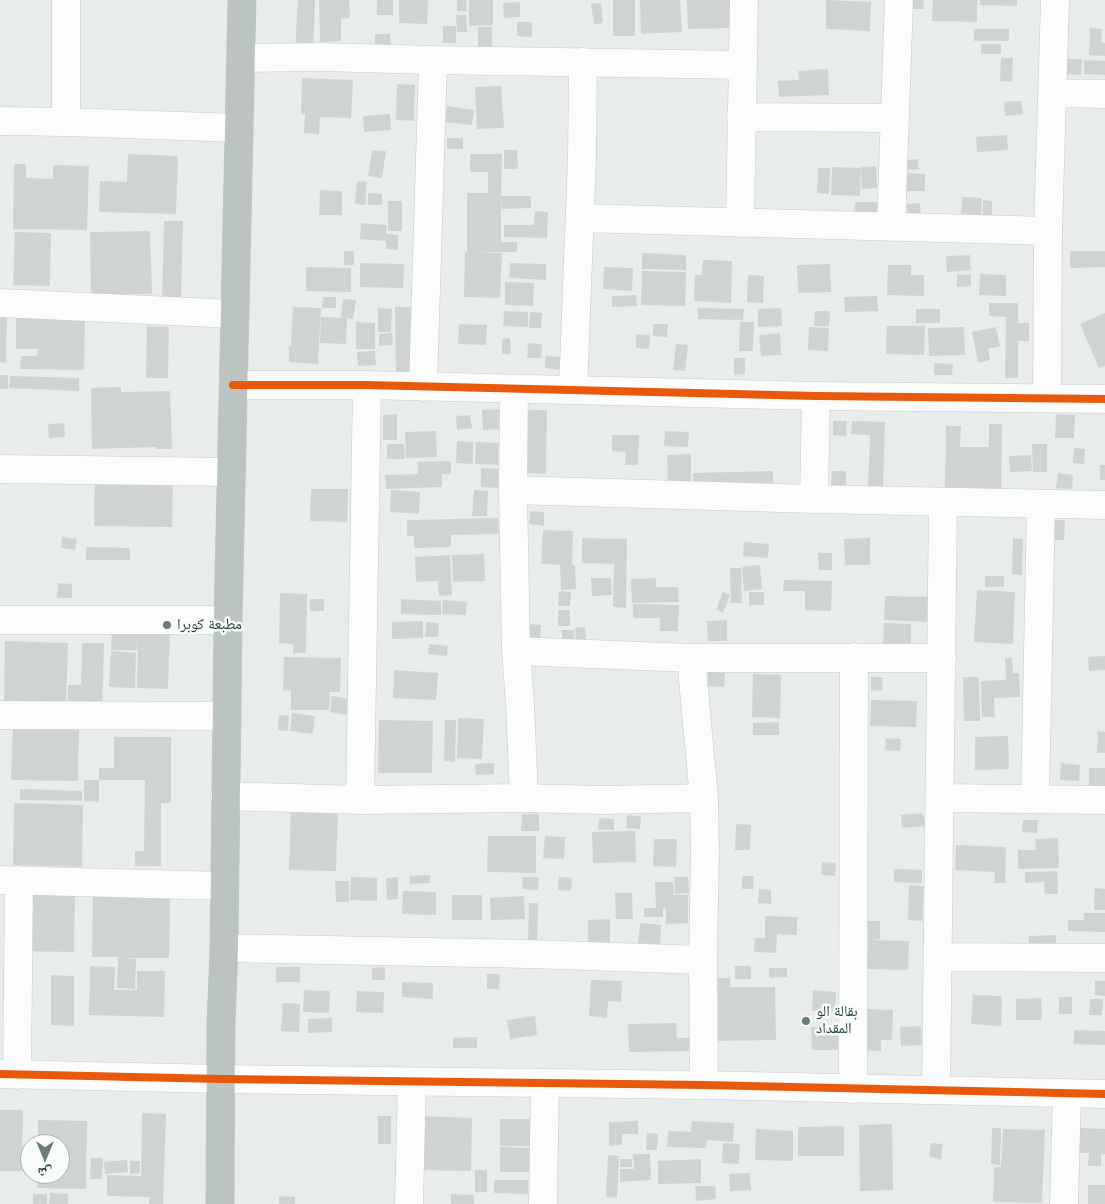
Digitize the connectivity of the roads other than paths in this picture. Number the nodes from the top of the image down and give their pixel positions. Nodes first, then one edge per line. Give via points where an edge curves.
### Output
1 (66, 0) edge
2 (242, 0) edge
3 (744, 0) edge
4 (899, 0) edge
5 (1055, 0) edge
6 (241, 58) junction
7 (433, 60) junction
8 (583, 62) junction
9 (742, 64) junction
10 (1052, 93) junction
11 (1105, 94) edge
12 (741, 117) junction
13 (895, 118) junction
14 (0, 121) edge
15 (66, 122) junction
16 (238, 128) junction
17 (580, 218) junction
18 (740, 222) junction
19 (891, 227) junction
20 (1048, 231) junction
21 (0, 303) edge
22 (234, 314) junction
23 (233, 385) junction
24 (368, 385) junction
25 (423, 386) junction
26 (514, 389) junction
27 (573, 390) junction
28 (816, 396) junction
29 (1047, 398) junction
30 (1105, 399) edge
31 (0, 469) edge
32 (230, 472) junction
33 (513, 490) junction
34 (814, 500) junction
35 (943, 502) junction
36 (1041, 504) junction
37 (1105, 505) edge
38 (0, 620) edge
39 (228, 620) junction
40 (516, 651) junction
41 (854, 657) junction
42 (691, 658) junction
43 (942, 658) junction
44 (0, 715) edge
45 (226, 716) junction
46 (225, 796) junction
47 (524, 798) junction
48 (704, 798) junction
49 (941, 798) junction
50 (1035, 799) junction
51 (360, 800) junction
52 (1105, 800) edge
53 (10, 880) edge
54 (224, 886) junction
55 (224, 948) junction
56 (939, 957) junction
57 (1105, 958) edge
58 (703, 960) junction
59 (8, 1075) edge
60 (221, 1080) junction
61 (412, 1082) junction
62 (545, 1084) junction
63 (704, 1086) junction
64 (853, 1089) junction
65 (936, 1090) junction
66 (1067, 1092) junction
67 (1105, 1094) edge
68 (220, 1204) edge
69 (409, 1204) edge
70 (544, 1204) edge
71 (1064, 1204) edge

1 - 15 street
2 - 6 highway
3 - 9 street
4 - 13 street
5 - 10 street
6 - 7 street
6 - 16 highway
7 - 8 street
7 - 25 street
8 - 9 street
8 - 17 street
9 - 12 street
10 - 11 street
10 - 20 street
12 - 13 street
12 - 18 street
13 - 19 street
14 - 15 street
15 - 16 street
16 - 22 highway
17 - 18 street
17 - 27 street
18 - 19 street
19 - 20 street
20 - 29 street
21 - 22 street
22 - 23 highway
23 - 24 street
23 - 32 highway
24 - 25 street
24 - 51 street
25 - 26 street
26 - 27 street
26 - 33 street
27 - 28 street
28 - 29 street
28 - 34 street
29 - 30 street
31 - 32 street
32 - 39 highway
33 - 34 street
33 - 40 street
34 - 35 street
35 - 36 street
35 - 43 street
36 - 37 street
36 - 50 street
38 - 39 street
39 - 45 highway
40 - 42 street
40 - 47 street
41 - 42 street
41 - 43 street
41 - 64 street
42 - 48 street
43 - 49 street
44 - 45 street
45 - 46 highway
46 - 51 street
46 - 54 highway
47 - 48 street
47 - 51 street
48 - 58 street
49 - 50 street
49 - 56 street
50 - 52 street
53 - 54 street
53 - 59 street
54 - 55 highway
55 - 58 street
55 - 60 highway
56 - 57 street
56 - 65 street
58 - 63 street
59 - 60 street
60 - 61 street
60 - 68 highway
61 - 62 street
61 - 69 street
62 - 63 street
62 - 70 street
63 - 64 street
64 - 65 street
65 - 66 street
66 - 67 street
66 - 71 street

